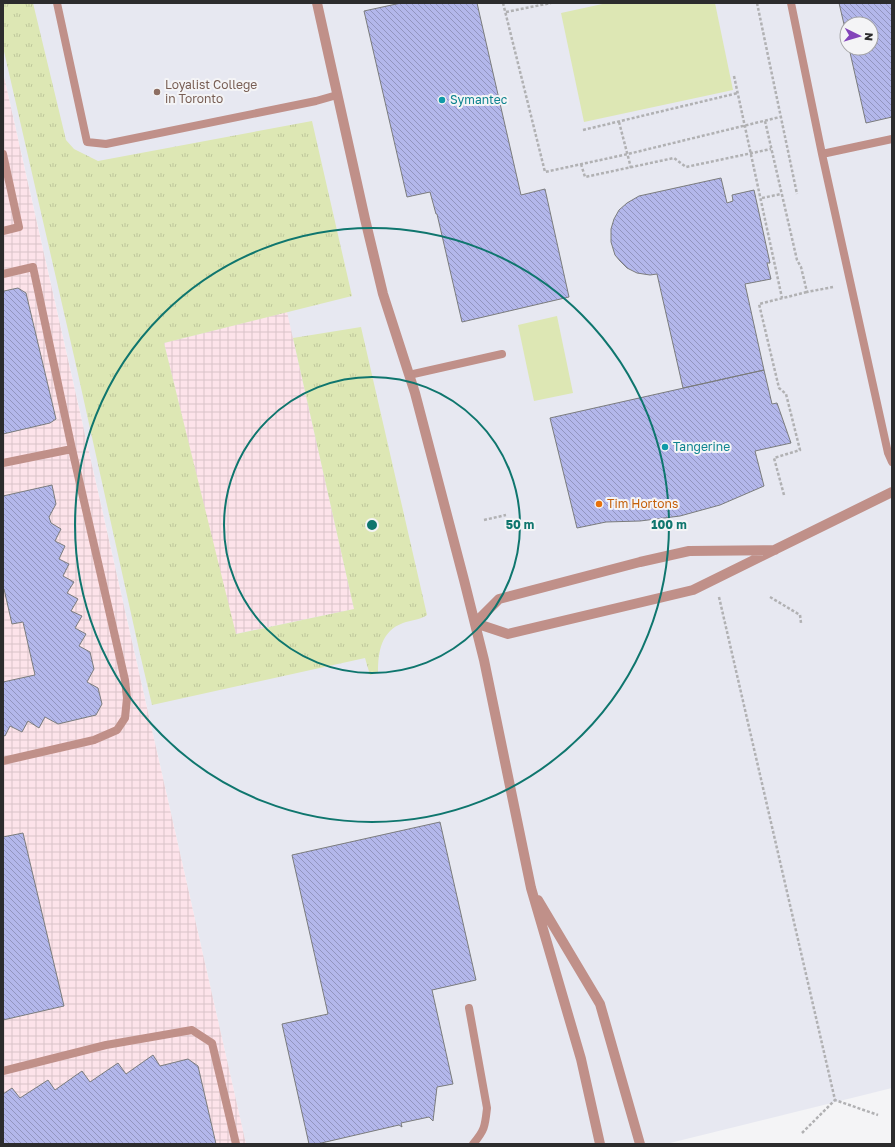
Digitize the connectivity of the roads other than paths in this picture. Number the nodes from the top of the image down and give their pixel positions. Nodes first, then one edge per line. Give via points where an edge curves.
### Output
1 (57, 3) edge
2 (317, 3) edge
3 (791, 3) edge
4 (337, 95) junction
5 (892, 139) edge
6 (3, 154) edge
7 (822, 154) junction
8 (3, 231) edge
9 (3, 274) edge
10 (502, 354) dead end
11 (409, 375) junction
12 (72, 449) junction
13 (892, 462) edge
14 (3, 464) edge
15 (892, 492) edge
16 (775, 550) junction
17 (475, 623) junction
18 (3, 761) edge
19 (531, 888) junction
20 (468, 1008) dead end
21 (3, 1071) edge
22 (236, 1144) edge
23 (473, 1144) edge
24 (600, 1144) edge
25 (640, 1144) edge

1 - 4 lane via 87,142 106,144
2 - 4 street
3 - 7 lane
4 - 11 street via 383,294
5 - 7 lane
6 - 8 lane via 19,227
7 - 13 lane
9 - 12 lane via 33,267
10 - 11 lane
11 - 17 street
12 - 14 lane
12 - 18 lane via 125,680 125,718 117,730 94,740
15 - 16 street
16 - 17 street via 689,551 640,562 499,599
16 - 17 street via 694,590 508,634
17 - 19 street
19 - 24 street via 581,1058
19 - 25 street via 600,1004
20 - 23 lane via 487,1108 482,1134
21 - 22 lane via 106,1046 192,1030 212,1043

